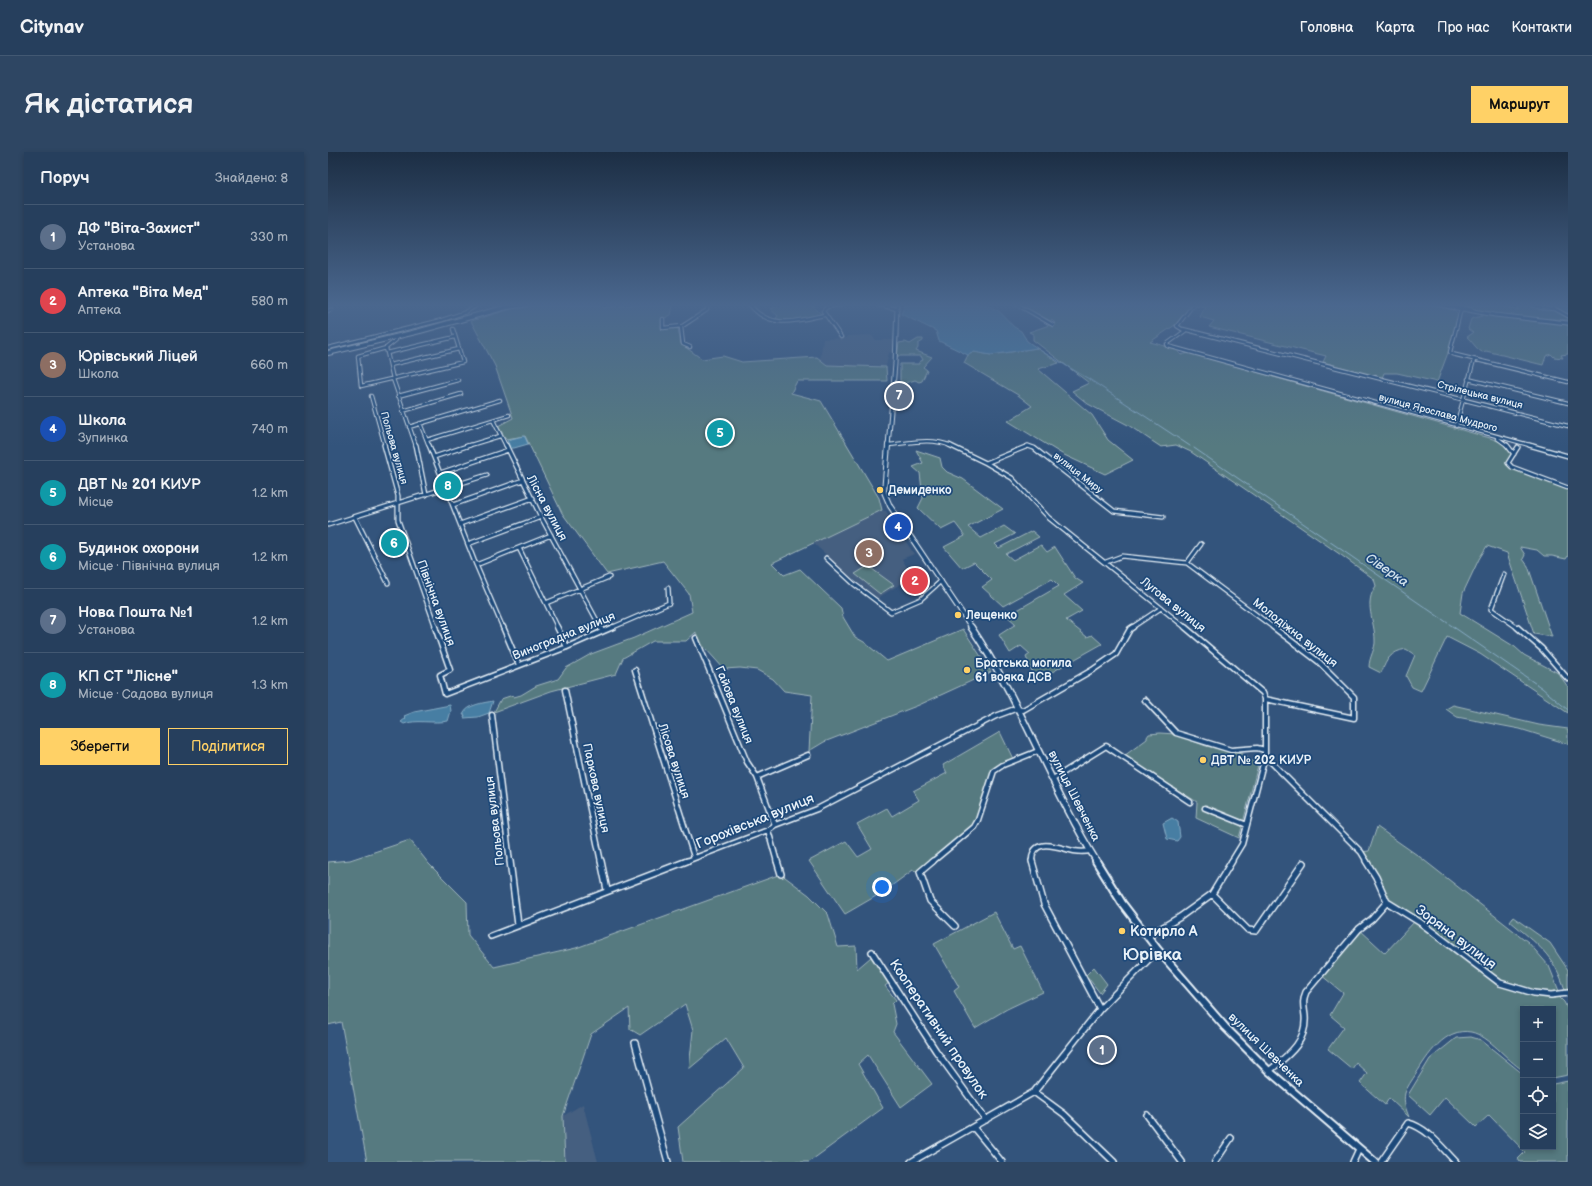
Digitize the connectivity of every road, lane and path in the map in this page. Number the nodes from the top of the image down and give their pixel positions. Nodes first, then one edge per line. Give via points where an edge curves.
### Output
1 (372, 352) edge
2 (392, 352) edge
3 (445, 352) edge
4 (460, 352) edge
5 (895, 352) edge
6 (1191, 352) edge
7 (1279, 352) edge
8 (1450, 352) edge
9 (388, 353) joint
10 (1474, 360) junction
11 (390, 365) junction
12 (393, 379) junction
13 (1468, 379) junction
14 (458, 380) dead end
15 (1568, 382) edge
16 (461, 394) dead end
17 (372, 396) dead end
18 (398, 396) junction
19 (1463, 399) junction
20 (500, 400) dead end
21 (1568, 403) edge
22 (403, 411) junction
23 (509, 415) dead end
24 (493, 420) junction
25 (420, 423) junction
26 (409, 426) junction
27 (1456, 426) junction
28 (1568, 426) edge
29 (500, 436) junction
30 (1495, 437) junction
31 (427, 440) junction
32 (888, 445) junction
33 (1518, 447) dead end
34 (508, 450) junction
35 (1514, 454) junction
36 (1568, 456) edge
37 (434, 457) junction
38 (986, 463) junction
39 (440, 473) junction
40 (487, 475) dead end
41 (523, 480) junction
42 (445, 488) junction
43 (1568, 488) edge
44 (426, 495) junction
45 (532, 498) junction
46 (397, 504) junction
47 (452, 505) junction
48 (355, 517) junction
49 (541, 517) junction
50 (1163, 517) dead end
51 (460, 524) junction
52 (328, 525) edge
53 (551, 535) junction
54 (468, 544) junction
55 (1201, 544) dead end
56 (519, 548) junction
57 (826, 558) dead end
58 (1106, 562) junction
59 (1187, 563) junction
60 (476, 565) junction
61 (1504, 574) dead end
62 (610, 577) dead end
63 (941, 581) junction
64 (388, 583) dead end
65 (668, 588) dead end
66 (579, 589) junction
67 (546, 603) junction
68 (1161, 608) junction
69 (602, 631) junction
70 (696, 638) dead end
71 (566, 647) junction
72 (519, 665) junction
73 (635, 670) dead end
74 (1568, 679) edge
75 (565, 690) dead end
76 (453, 692) joint
77 (1265, 698) junction
78 (1145, 700) dead end
79 (1019, 710) junction
80 (492, 715) dead end
81 (1265, 750) junction
82 (1038, 751) junction
83 (808, 755) dead end
84 (1265, 756) junction
85 (757, 777) junction
86 (1053, 779) junction
87 (1190, 802) dead end
88 (1205, 808) dead end
89 (775, 825) junction
90 (1247, 825) junction
91 (768, 830) junction
92 (1090, 851) junction
93 (694, 857) junction
94 (1303, 863) dead end
95 (781, 874) dead end
96 (608, 890) junction
97 (1212, 894) junction
98 (1387, 902) junction
99 (518, 925) junction
100 (955, 926) dead end
101 (492, 936) dead end
102 (1148, 936) junction
103 (1158, 950) junction
104 (872, 952) dead end
105 (1568, 993) edge
106 (1100, 1009) junction
107 (635, 1043) dead end
108 (1269, 1070) junction
109 (1034, 1092) junction
110 (1147, 1115) dead end
111 (986, 1120) junction
112 (973, 1127) junction
113 (1231, 1138) dead end
114 (1359, 1150) junction
115 (668, 1162) edge
116 (911, 1162) edge
117 (1002, 1162) edge
118 (1114, 1162) edge
119 (1182, 1162) edge
120 (1215, 1162) edge
121 (1353, 1162) edge
122 (1374, 1162) edge
123 (1381, 1162) edge
124 (1456, 1162) edge

1 - 12 street via 358,356 361,386
2 - 9 street
3 - 11 street
4 - 12 street via 463,362
5 - 32 street, вулиця Шевченка
6 - 27 street, вулиця Ярослава Мудрого
7 - 19 street, Стрілецька вулиця
8 - 10 street
9 - 11 street
10 - 13 street
10 - 15 street
11 - 12 street
12 - 18 street
13 - 19 street
13 - 21 street
14 - 18 street
16 - 22 street
17 - 46 street, Польова вулиця via 376,422 398,498
18 - 22 street
19 - 27 street
19 - 28 street, Стрілецька вулиця
20 - 25 street
22 - 26 street
23 - 24 street
24 - 29 street, Лісна вулиця
24 - 31 street
25 - 26 street
25 - 31 street
26 - 44 street
27 - 30 street, вулиця Ярослава Мудрого
29 - 34 street, Лісна вулиця
29 - 37 street
30 - 35 street
30 - 36 street, вулиця Ярослава Мудрого
31 - 37 street
32 - 38 street, Лугова вулиця via 942,442
32 - 63 street, вулиця Шевченка via 884,492 890,506
33 - 35 street
34 - 39 street
34 - 41 street, Лісна вулиця
35 - 43 street via 1508,463 1512,467
37 - 39 street
38 - 50 street, вулиця Миру via 1028,446 1034,448 1114,511
38 - 58 street, Лугова вулиця via 1012,478 1049,518
39 - 42 street
40 - 42 street
41 - 45 street, Лісна вулиця
41 - 47 street
42 - 44 street
42 - 47 street
44 - 46 street
45 - 49 street, Лісна вулиця
45 - 51 street
46 - 48 street
46 - 76 street, Північна вулиця via 398,520 450,670 440,675 445,694
47 - 51 street
48 - 52 street
48 - 64 street
49 - 53 street, Лісна вулиця
49 - 54 street
51 - 54 street
53 - 56 street
53 - 66 street, Лісна вулиця
54 - 60 street
55 - 59 street
56 - 60 street
56 - 67 street
57 - 63 street via 854,584 891,612 921,599
58 - 59 street via 1122,556
58 - 68 street, Лугова вулиця
59 - 77 street, Молодіжна вулиця via 1319,662 1354,697 1354,718
60 - 72 street
61 - 74 street via 1491,609 1519,627
62 - 66 street
63 - 79 street, вулиця Шевченка via 974,631
65 - 69 street, Виноградна вулиця via 669,603
66 - 67 street
66 - 69 street, Лісна вулиця
67 - 71 street
68 - 77 street, Лугова вулиця via 1263,692
68 - 79 street, Горохівська вулиця via 1130,629 1116,654 1037,703
69 - 71 street, Виноградна вулиця
70 - 85 street, Гайова вулиця via 747,762
71 - 72 street, Виноградна вулиця
72 - 76 street, Виноградна вулиця
73 - 93 street, Лісова вулиця
75 - 96 street, Паркова вулиця
77 - 81 street
78 - 81 street via 1176,733 1231,750
79 - 82 street, вулиця Шевченка
79 - 89 street, Горохівська вулиця via 996,716 816,809
80 - 99 street, Польова вулиця
81 - 84 street
82 - 86 street, вулиця Шевченка
82 - 100 street via 1004,765 994,772 974,827 920,872 930,900
83 - 85 street
84 - 90 street
84 - 98 street via 1361,852
85 - 89 street, Гайова вулиця
86 - 87 street via 1106,746
86 - 92 street, вулиця Шевченка
88 - 90 street
89 - 91 street, Горохівська вулиця
90 - 97 street via 1242,844
91 - 93 street, Горохівська вулиця
91 - 95 street
92 - 102 street, вулиця Шевченка via 1122,903
92 - 106 street via 1080,853 1051,845 1036,849 1032,855 1044,904
93 - 96 street, Горохівська вулиця
94 - 97 street via 1256,931 1248,930
96 - 99 street, Горохівська вулиця
97 - 102 street
98 - 105 street, Зоряна вулиця via 1421,923 1500,983 1511,988 1542,994
98 - 108 street via 1359,929 1306,992 1302,1001 1305,1032 1302,1040
99 - 101 street, Горохівська вулиця
102 - 103 street, вулиця Шевченка
103 - 106 street
103 - 108 street, вулиця Шевченка via 1201,1001
104 - 111 street, Кооперативний провулок via 936,1051
106 - 109 street
107 - 115 street
108 - 114 street, вулиця Шевченка
109 - 111 street
109 - 118 street via 1064,1114
110 - 119 street
111 - 112 street
112 - 116 street
112 - 117 street
113 - 120 street
114 - 121 street
114 - 122 street, вулиця Шевченка
123 - 124 street via 1408,1123 1422,1130

